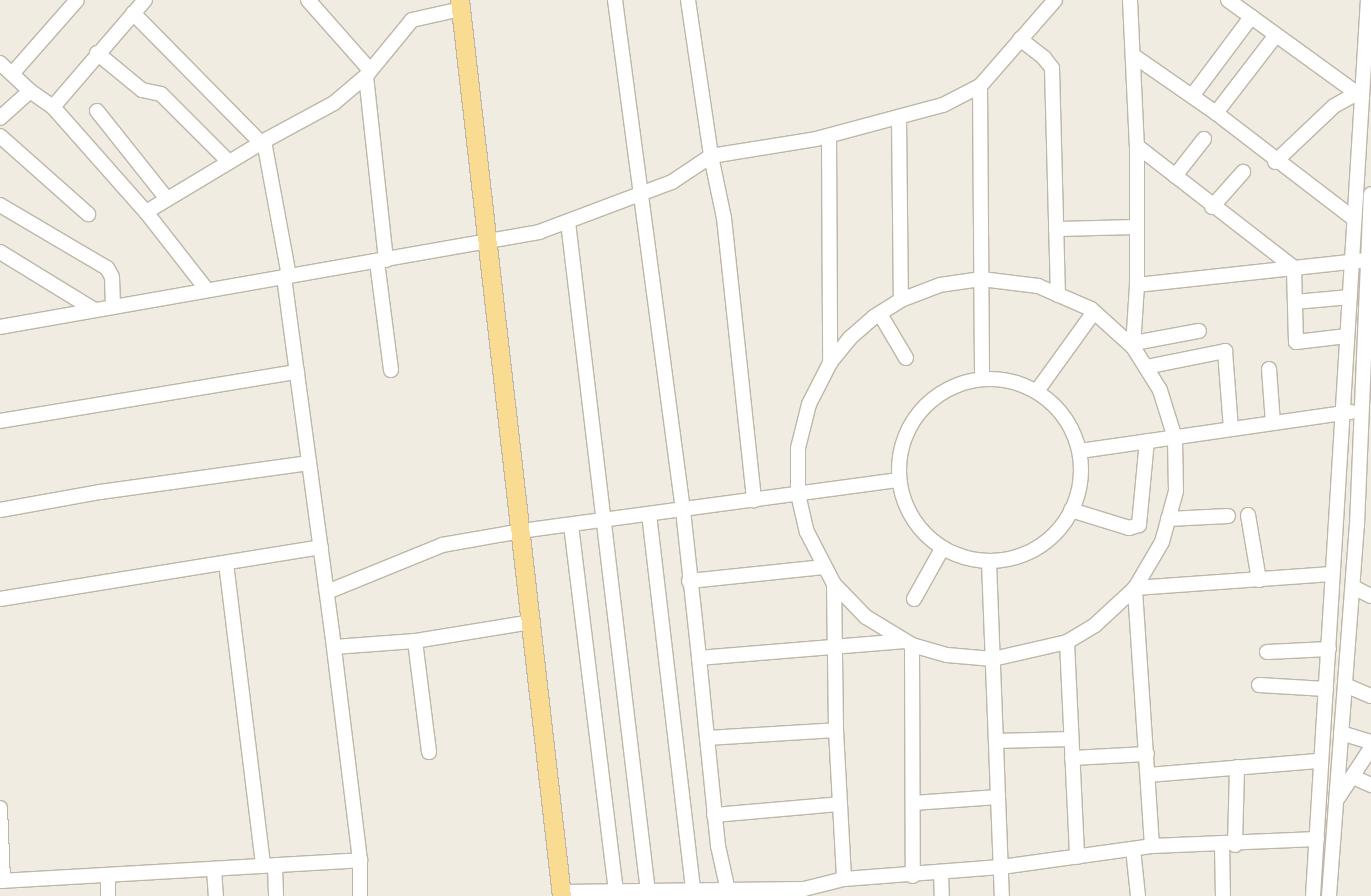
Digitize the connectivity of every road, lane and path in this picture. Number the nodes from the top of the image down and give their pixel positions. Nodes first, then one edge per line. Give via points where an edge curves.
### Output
1 (76, 0) edge
2 (145, 0) edge
3 (308, 0) edge
4 (614, 0) edge
5 (688, 0) edge
6 (1055, 0) edge
7 (1130, 0) edge
8 (1228, 0) edge
9 (460, 4) edge
10 (1369, 9) edge
11 (133, 13) junction
12 (1251, 17) junction
13 (1276, 35) junction
14 (1020, 39) junction
15 (97, 53) junction
16 (1134, 56) junction
17 (0, 63) edge
18 (368, 73) junction
19 (12, 74) junction
20 (980, 86) junction
21 (30, 91) junction
22 (1192, 96) junction
23 (1363, 100) edge
24 (53, 107) junction
25 (97, 111) dead end
26 (1216, 113) junction
27 (0, 118) edge
28 (899, 118) junction
29 (0, 136) edge
30 (829, 136) junction
31 (1204, 139) dead end
32 (263, 142) junction
33 (1137, 146) junction
34 (711, 156) junction
35 (229, 162) junction
36 (1276, 162) junction
37 (1243, 172) dead end
38 (1175, 176) junction
39 (1371, 194) edge
40 (638, 196) junction
41 (167, 199) junction
42 (0, 205) edge
43 (1212, 207) junction
44 (146, 212) junction
45 (88, 214) dead end
46 (1354, 220) junction
47 (568, 222) junction
48 (1137, 227) junction
49 (1056, 229) junction
50 (1370, 239) edge
51 (488, 244) junction
52 (0, 252) edge
53 (1368, 260) junction
54 (382, 261) junction
55 (1351, 263) junction
56 (1296, 270) junction
57 (286, 276) junction
58 (981, 280) junction
59 (1137, 285) junction
60 (207, 290) junction
61 (1058, 295) junction
62 (1350, 297) junction
63 (902, 300) junction
64 (1295, 302) junction
65 (113, 306) junction
66 (93, 309) junction
67 (1094, 312) junction
68 (880, 314) junction
69 (0, 327) edge
70 (1199, 331) dead end
71 (1347, 336) junction
72 (1134, 345) junction
73 (906, 358) dead end
74 (830, 363) junction
75 (1146, 367) junction
76 (1269, 369) dead end
77 (391, 370) dead end
78 (297, 372) junction
79 (982, 378) junction
80 (1037, 391) junction
81 (1366, 410) edge
82 (1342, 414) junction
83 (0, 421) edge
84 (1273, 424) junction
85 (1231, 429) junction
86 (1175, 438) junction
87 (1147, 441) junction
88 (1080, 451) junction
89 (309, 464) junction
90 (898, 480) junction
91 (798, 494) junction
92 (754, 500) junction
93 (0, 510) edge
94 (683, 510) junction
95 (1072, 510) junction
96 (649, 514) junction
97 (1248, 515) dead end
98 (1228, 516) dead end
99 (1168, 519) junction
100 (602, 521) junction
101 (571, 525) junction
102 (520, 530) junction
103 (321, 547) junction
104 (942, 549) junction
105 (989, 562) junction
106 (226, 563) junction
107 (824, 568) junction
108 (1332, 578) junction
109 (1259, 580) junction
110 (689, 581) junction
111 (834, 584) junction
112 (1353, 585) junction
113 (1134, 588) junction
114 (327, 592) junction
115 (1371, 596) edge
116 (0, 599) edge
117 (914, 599) dead end
118 (531, 622) junction
119 (415, 641) junction
120 (1067, 642) junction
121 (908, 643) junction
122 (334, 646) junction
123 (834, 647) junction
124 (1329, 649) junction
125 (1267, 652) dead end
126 (699, 658) junction
127 (993, 659) junction
128 (1259, 685) dead end
129 (1346, 685) junction
130 (1326, 689) junction
131 (1371, 696) edge
132 (836, 730) junction
133 (1340, 733) junction
134 (707, 738) junction
135 (1071, 739) junction
136 (996, 741) junction
137 (1371, 742) edge
138 (1371, 748) edge
139 (429, 752) dead end
140 (1147, 754) junction
141 (1072, 758) junction
142 (1320, 761) junction
143 (1237, 767) junction
144 (1148, 775) junction
145 (1353, 777) junction
146 (1371, 785) edge
147 (998, 797) junction
148 (1338, 799) junction
149 (913, 803) junction
150 (839, 804) junction
151 (0, 808) edge
152 (714, 814) junction
153 (1317, 839) junction
154 (1228, 845) junction
155 (1152, 846) junction
156 (1133, 849) junction
157 (1077, 857) junction
158 (360, 860) junction
159 (269, 866) junction
160 (1001, 867) junction
161 (214, 869) junction
162 (941, 873) junction
163 (108, 875) junction
164 (913, 876) junction
165 (844, 879) junction
166 (2, 881) edge
167 (693, 890) junction
168 (728, 891) junction
169 (616, 892) junction
170 (642, 893) edge
171 (562, 894) edge
172 (764, 894) edge
173 (108, 896) edge
174 (216, 896) edge
175 (276, 896) edge
176 (360, 896) edge
177 (942, 896) edge
178 (1002, 896) edge
179 (1138, 896) edge
180 (1224, 896) edge
181 (1313, 896) edge
182 (1329, 896) edge

1 - 19 street
2 - 11 street
3 - 18 street
4 - 40 street
5 - 34 street
6 - 14 street
7 - 16 street
8 - 12 street
9 - 18 street via 412,20
9 - 51 main road
10 - 23 street
11 - 15 street
11 - 32 street
12 - 13 street
12 - 22 street
13 - 23 street
13 - 26 street
14 - 20 street
14 - 49 street via 1052,68
15 - 24 street
15 - 35 street via 142,90 161,94
16 - 22 street
16 - 33 street
17 - 19 street
18 - 32 street via 334,103
18 - 54 street
19 - 21 street
20 - 28 street via 943,105
20 - 58 street
21 - 24 street
21 - 27 street
22 - 26 street
23 - 36 street via 1334,106
23 - 46 street
24 - 44 street
25 - 41 street
26 - 36 street
28 - 30 street
28 - 63 street
29 - 45 street
30 - 34 street
30 - 74 street
31 - 38 street
32 - 35 street
32 - 57 street
33 - 38 street
33 - 48 street
34 - 40 street via 672,182
34 - 92 street via 724,218
35 - 41 street
36 - 46 street
37 - 43 street
38 - 43 street
39 - 50 street
40 - 47 street
40 - 94 street
41 - 44 street
42 - 65 street via 107,268 112,277
43 - 56 street
44 - 60 street
46 - 55 street
47 - 51 street
47 - 100 street
48 - 49 street
48 - 59 street
49 - 61 street
50 - 53 street
51 - 54 street
51 - 102 main road
52 - 66 street
53 - 55 street
53 - 81 street
54 - 57 street
54 - 77 street
55 - 56 street
55 - 62 street
56 - 59 street
56 - 64 street
57 - 60 street
57 - 78 street
58 - 61 street via 1038,286
58 - 63 street via 940,285
58 - 79 street
59 - 72 street
60 - 65 street
61 - 67 street
62 - 64 street
62 - 71 street
63 - 68 street
64 - 71 street via 1297,342
65 - 66 street
66 - 69 street
67 - 72 street
67 - 80 street
68 - 73 street
68 - 74 street via 850,338
70 - 72 street
71 - 82 street
72 - 75 street
74 - 91 street via 809,404 798,448
75 - 85 street via 1225,351
75 - 86 street via 1160,390
76 - 84 street
78 - 83 street
78 - 89 street
79 - 80 street via 1009,380
79 - 90 street via 954,385 923,408 910,424 900,451
80 - 88 street via 1055,405 1071,426
81 - 82 street
81 - 112 street
82 - 84 street
82 - 108 street
84 - 85 street
85 - 86 street
86 - 87 street
86 - 99 street via 1176,491
87 - 88 street
87 - 95 street via 1138,525 1129,528
88 - 95 street via 1081,478
89 - 93 street via 100,492
89 - 103 street
90 - 91 street
90 - 104 street via 905,506 918,529
91 - 92 street
91 - 107 street via 807,532
92 - 94 street
94 - 96 street
94 - 110 street
95 - 105 street via 1061,528 1040,546 1016,558
96 - 100 street
96 - 167 street
97 - 109 street
98 - 99 street
99 - 113 street via 1162,542
100 - 101 street
100 - 170 street
101 - 102 street
101 - 169 street
102 - 114 street via 442,545
102 - 118 main road
103 - 106 street
103 - 114 street
104 - 105 street via 962,558
104 - 117 street
105 - 127 street
106 - 116 street
106 - 159 street
107 - 110 street
107 - 111 street
108 - 109 street
108 - 112 street
108 - 124 street
109 - 113 street
110 - 126 street
111 - 121 street via 866,617
111 - 123 street
112 - 115 street
112 - 129 street
113 - 120 street via 1095,625
113 - 140 street
114 - 122 street
118 - 119 street
118 - 171 main road
119 - 122 street
119 - 139 street
120 - 127 street
120 - 135 street
121 - 123 street
121 - 127 street via 947,655
121 - 149 street
122 - 158 street
123 - 126 street
123 - 132 street
124 - 125 street
124 - 130 street
126 - 134 street
127 - 136 street
128 - 130 street
129 - 131 street
129 - 133 street
130 - 142 street
132 - 134 street
132 - 150 street
133 - 137 street
133 - 148 street
134 - 152 street
135 - 136 street
135 - 141 street
136 - 147 street
138 - 145 street
140 - 141 street
140 - 144 street
141 - 157 street
142 - 143 street
142 - 153 street
143 - 144 street
143 - 154 street
144 - 155 street
145 - 146 street
145 - 148 street
147 - 149 street
147 - 160 street
148 - 182 street
149 - 164 street
150 - 152 street
150 - 165 street
151 - 166 street
152 - 168 street
153 - 154 street
153 - 181 street
154 - 155 street
154 - 180 street
155 - 156 street
156 - 157 street
156 - 179 street
157 - 160 street
158 - 159 street
158 - 176 street
159 - 161 street
159 - 175 street
160 - 162 street
160 - 178 street
161 - 163 street
161 - 174 street
162 - 164 street
162 - 177 street
163 - 166 street
163 - 173 street
164 - 165 street
165 - 172 street
167 - 168 street
167 - 170 street
168 - 172 street
169 - 170 street
169 - 171 street

